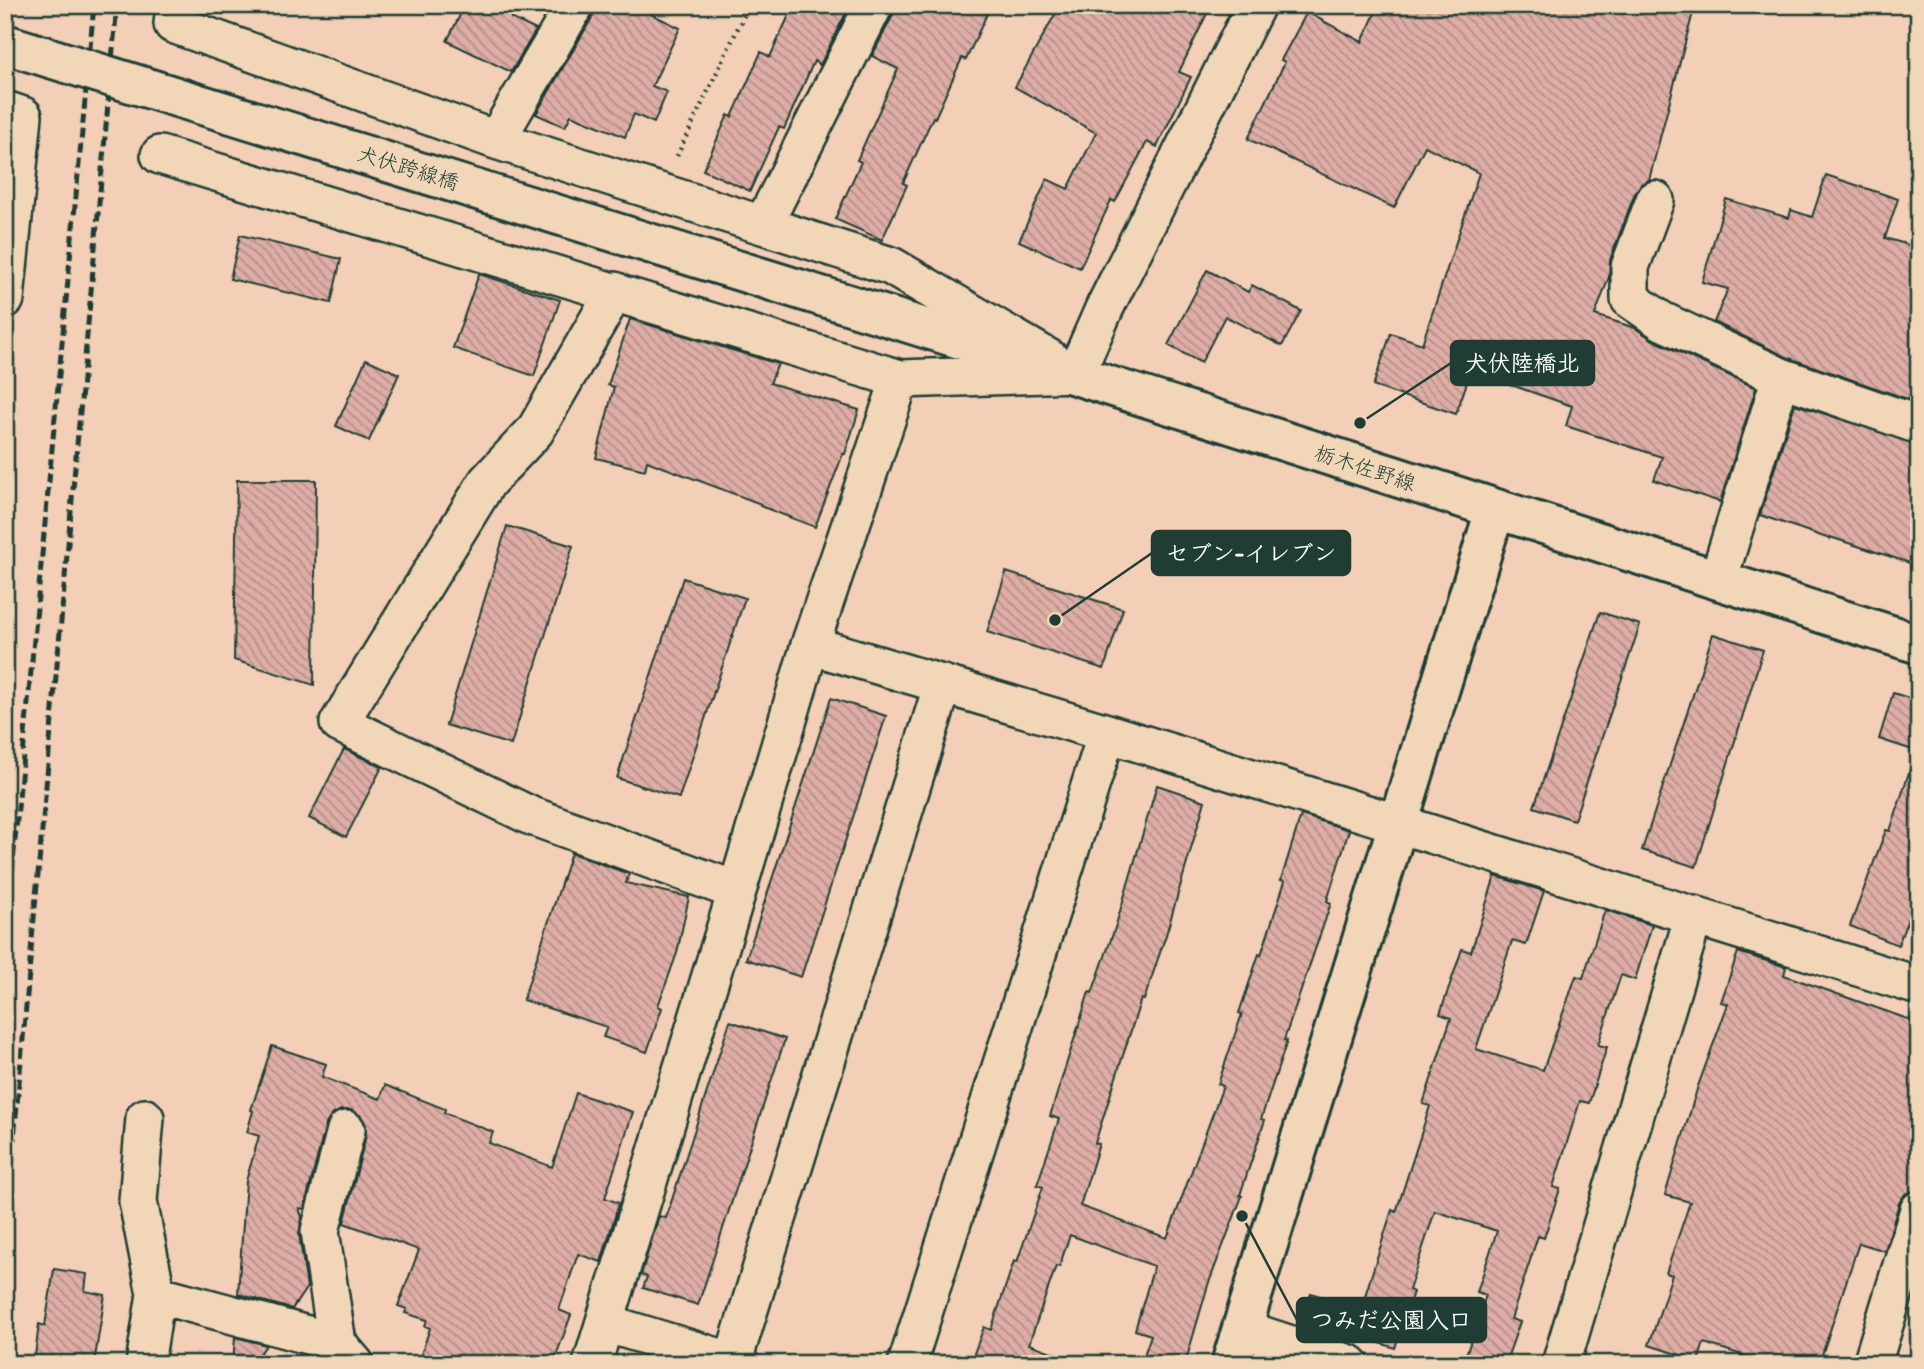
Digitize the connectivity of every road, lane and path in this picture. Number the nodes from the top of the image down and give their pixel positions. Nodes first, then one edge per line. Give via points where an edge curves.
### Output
1 (175, 5) edge
2 (575, 5) edge
3 (749, 5) edge
4 (874, 5) edge
5 (1256, 5) edge
6 (5, 44) edge
7 (5, 110) edge
8 (496, 140) junction
9 (160, 155) dead end
10 (657, 189) junction
11 (1655, 200) dead end
12 (764, 225) junction
13 (615, 292) junction
14 (811, 293) joint
15 (5, 299) edge
16 (1076, 373) junction
17 (1781, 377) junction
18 (900, 379) junction
19 (1919, 425) edge
20 (1495, 510) junction
21 (1718, 580) junction
22 (1919, 643) edge
23 (810, 645) junction
24 (943, 684) junction
25 (1107, 733) junction
26 (1398, 823) junction
27 (737, 891) junction
28 (1694, 915) junction
29 (1919, 986) edge
30 (145, 1118) dead end
31 (346, 1130) dead end
32 (1919, 1210) edge
33 (156, 1294) junction
34 (605, 1323) junction
35 (1237, 1346) edge
36 (346, 1353) edge
37 (735, 1363) edge
38 (145, 1364) edge
39 (592, 1364) edge
40 (908, 1364) edge
41 (1350, 1364) edge
42 (1561, 1364) edge
43 (1872, 1364) edge

1 - 8 street via 173,24
2 - 8 street
3 - 10 path via 681,149
4 - 12 street
5 - 16 street
6 - 14 main road, 犬伏跨線橋, bridge
7 - 15 street via 23,116
8 - 10 street
9 - 13 street
10 - 12 street
11 - 17 street via 1630,267 1630,299 1662,321
12 - 16 street via 891,266
13 - 18 street
13 - 27 street via 535,431 487,482 339,723 529,815
14 - 16 main road, 栃木佐野線
16 - 18 street
16 - 20 main road, 栃木佐野線
17 - 19 street
17 - 21 street
18 - 23 street
20 - 21 main road, 栃木佐野線
20 - 26 main road
21 - 22 main road, 栃木佐野線
23 - 24 street
23 - 27 street
24 - 25 street
24 - 37 street
25 - 26 street
25 - 40 street
26 - 28 street
26 - 35 main road
27 - 34 street
28 - 29 street
28 - 42 street
30 - 33 street via 138,1200
31 - 36 street via 320,1231
32 - 43 street
33 - 36 street
33 - 38 street
34 - 37 street
34 - 39 street
35 - 41 street

